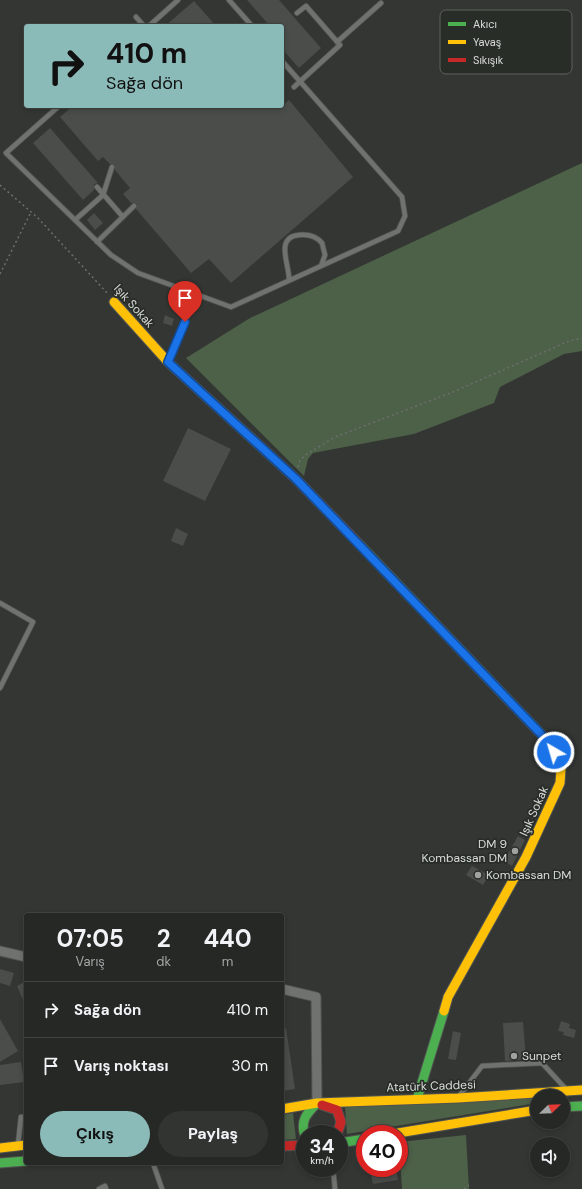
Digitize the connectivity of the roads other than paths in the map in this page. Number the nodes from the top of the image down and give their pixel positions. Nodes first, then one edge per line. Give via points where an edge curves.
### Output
1 (178, 0) edge
2 (229, 0) edge
3 (381, 3) dead end
4 (297, 13) dead end
5 (136, 17) dead end
6 (142, 24) edge
7 (151, 24) edge
8 (250, 24) edge
9 (337, 42) junction
10 (284, 63) edge
11 (300, 81) junction
12 (294, 87) dead end
13 (57, 108) edge
14 (112, 167) dead end
15 (97, 188) dead end
16 (103, 195) junction
17 (134, 206) dead end
18 (123, 217) junction
19 (75, 220) junction
20 (97, 242) junction
21 (321, 266) junction
22 (289, 280) junction
23 (196, 295) junction
24 (114, 302) road end
25 (168, 362) junction
26 (0, 603) edge
27 (0, 688) edge
28 (0, 951) edge
29 (24, 957) edge
30 (284, 989) edge
31 (565, 1089) edge
32 (582, 1090) edge
33 (570, 1091) edge
34 (530, 1093) edge
35 (458, 1098) junction
36 (417, 1099) junction
37 (317, 1103) junction
38 (582, 1106) edge
39 (570, 1107) edge
40 (284, 1109) edge
41 (530, 1111) edge
42 (24, 1117) edge
43 (301, 1125) edge
44 (340, 1125) edge
45 (408, 1131) edge
46 (22, 1145) edge
47 (296, 1145) edge
48 (284, 1146) edge
49 (0, 1148) edge
50 (24, 1161) edge
51 (0, 1163) edge
52 (154, 1165) edge
53 (334, 1177) edge
54 (99, 1189) edge
55 (106, 1189) edge
56 (162, 1189) edge
57 (335, 1189) edge

1 - 7 lane
2 - 8 lane
3 - 9 lane
4 - 9 lane via 306,6
5 - 6 lane
9 - 11 lane via 340,45
10 - 11 lane
11 - 12 lane
11 - 21 lane via 402,197 406,216 398,231
13 - 19 lane via 6,153
14 - 16 lane
15 - 16 lane
16 - 18 lane
16 - 19 lane
17 - 18 lane
18 - 20 lane
19 - 20 lane
20 - 23 lane via 138,273
21 - 22 lane
21 - 22 lane via 325,255 322,243 311,235 296,235 284,246 290,271
22 - 23 lane via 231,307
23 - 25 lane
24 - 25 street, Işık Sokak
25 - 36 street, Işık Sokak via 296,479 540,733 559,758 562,773 560,783 526,857 448,997
26 - 27 lane via 33,622
28 - 29 street
30 - 37 street via 316,997
31 - 35 lane via 542,1063 482,1066
32 - 33 street, Atatürk Caddesi
34 - 35 street, Atatürk Caddesi
35 - 36 street, Atatürk Caddesi
36 - 37 street, Atatürk Caddesi
37 - 40 street, Atatürk Caddesi
37 - 43 street via 302,1118
37 - 44 street via 337,1110
38 - 39 street
41 - 45 street
42 - 46 lane via 21,1117
46 - 49 street
47 - 48 street
50 - 51 street
52 - 56 lane
53 - 57 lane
54 - 55 lane via 105,1186

